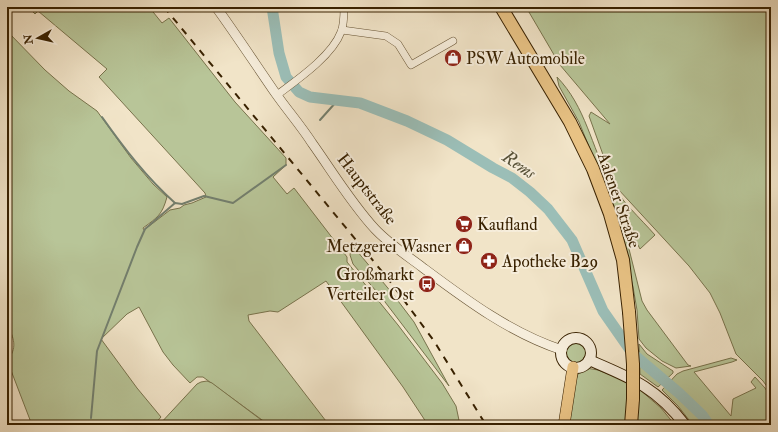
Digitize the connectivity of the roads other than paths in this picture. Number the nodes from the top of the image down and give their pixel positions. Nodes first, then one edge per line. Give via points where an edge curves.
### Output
1 (216, 7) edge
2 (344, 7) edge
3 (501, 7) edge
4 (342, 30) junction
5 (453, 41) dead end
6 (277, 95) junction
7 (562, 350) junction
8 (589, 360) junction
9 (573, 367) junction
10 (635, 380) junction
11 (564, 425) edge
12 (631, 425) edge
13 (680, 425) edge
14 (685, 425) edge

1 - 6 street, Hauptstraße
2 - 4 street
3 - 12 highway, Aalener Straße, bridge via 570,122 593,169 610,214 623,260 629,312 633,358
4 - 5 street via 386,36 398,44 411,65
4 - 6 street via 323,58
6 - 7 street, Hauptstraße via 368,221 382,236 492,316 518,332
7 - 8 main road via 571,339 584,340 590,347
7 - 9 main road via 565,363
8 - 9 main road via 582,366
8 - 10 main road
9 - 11 main road
10 - 13 main road
10 - 14 main road via 659,396

